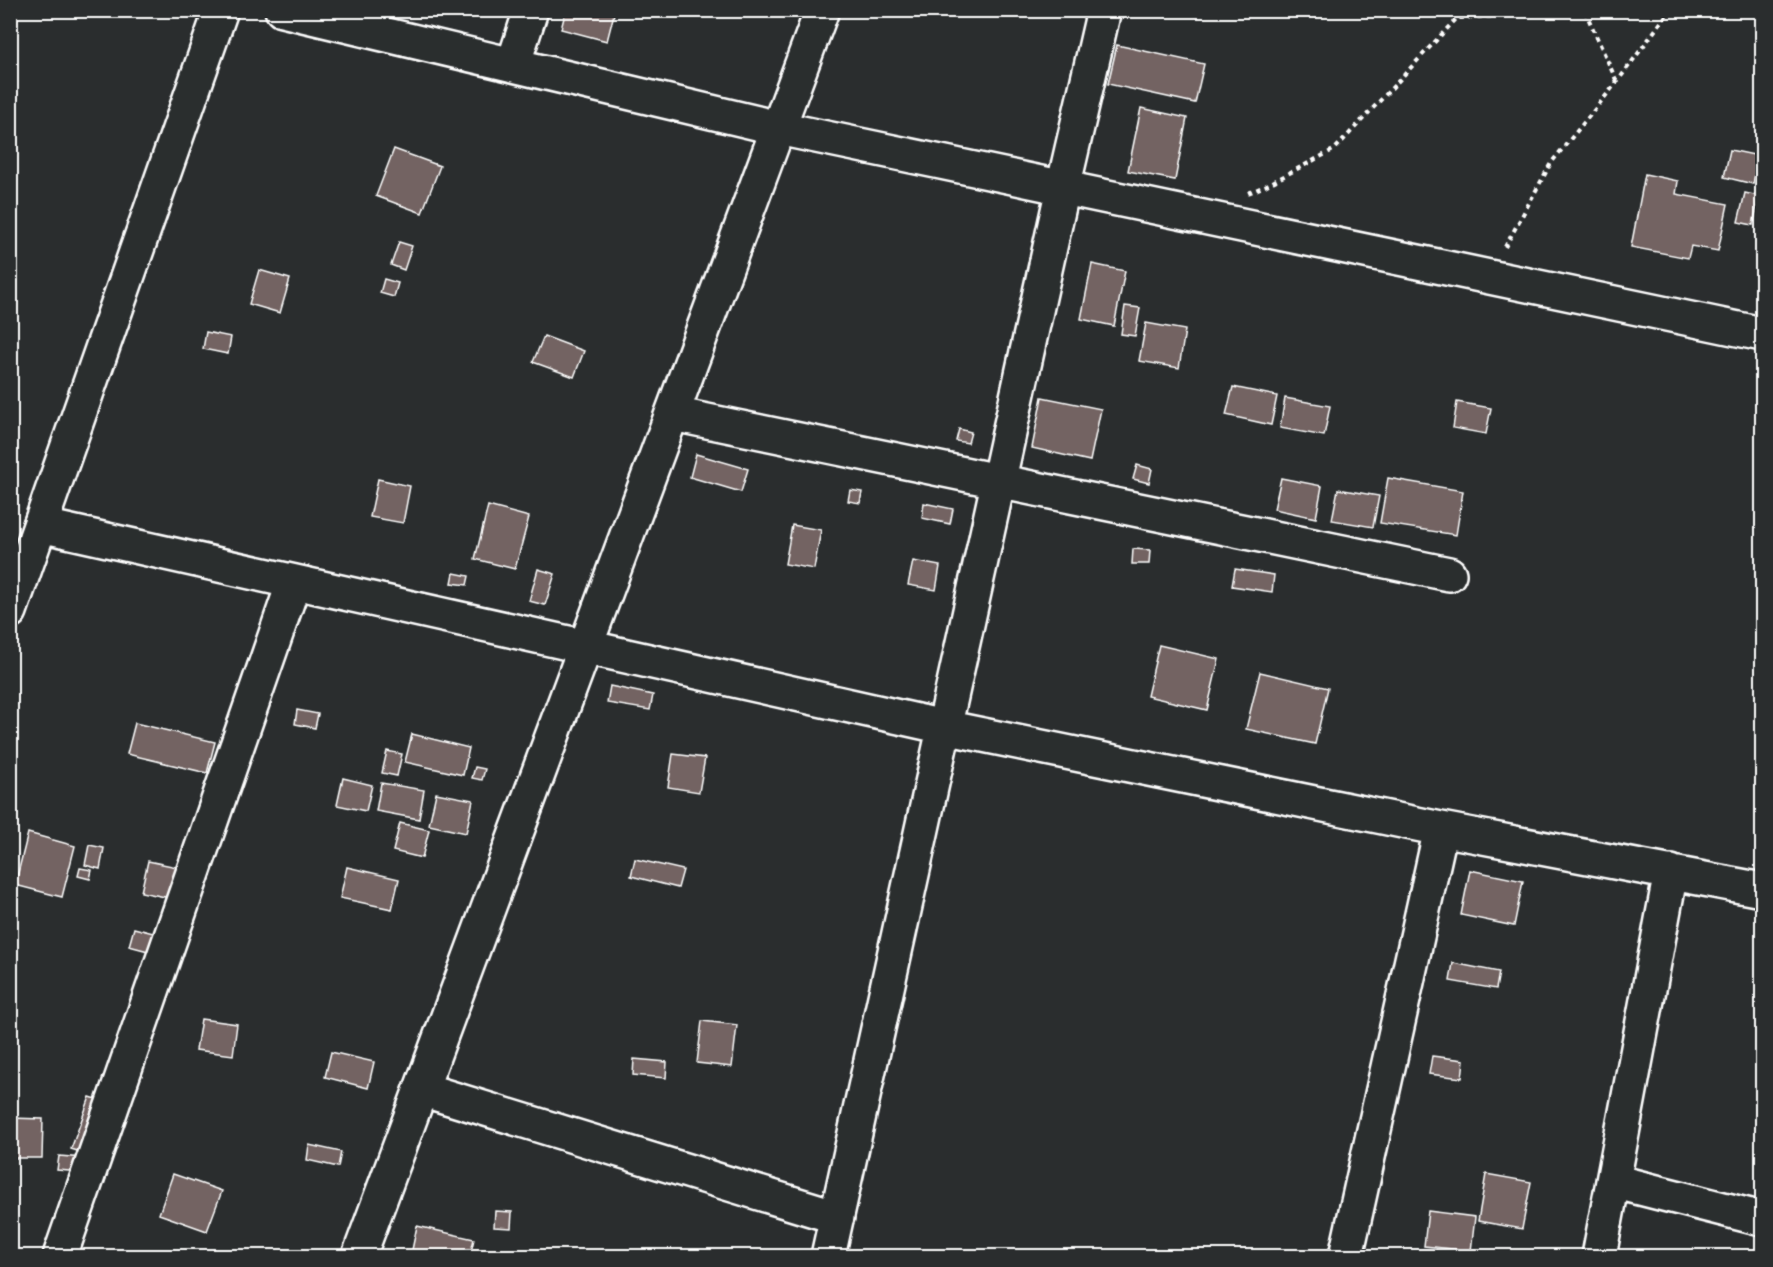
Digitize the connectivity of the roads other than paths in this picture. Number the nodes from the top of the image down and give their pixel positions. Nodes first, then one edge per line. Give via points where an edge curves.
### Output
1 (221, 10) edge
2 (282, 10) edge
3 (531, 10) edge
4 (822, 10) edge
5 (1104, 10) edge
6 (513, 65) junction
7 (778, 128) junction
8 (1063, 188) junction
9 (1762, 334) edge
10 (673, 414) junction
11 (999, 481) junction
12 (40, 525) junction
13 (1449, 574) dead end
14 (294, 582) junction
15 (10, 611) edge
16 (585, 646) junction
17 (945, 727) junction
18 (1441, 829) junction
19 (1671, 872) junction
20 (1762, 890) edge
21 (421, 1089) junction
22 (1613, 1181) junction
23 (837, 1217) junction
24 (1762, 1219) edge
25 (60, 1257) edge
26 (359, 1257) edge
27 (828, 1257) edge
28 (1346, 1257) edge
29 (1599, 1257) edge

1 - 12 street
2 - 6 street
3 - 6 street
4 - 7 street
5 - 8 street
6 - 7 street
7 - 8 street
7 - 10 street
8 - 9 street
8 - 11 street
10 - 11 street
10 - 16 street
11 - 13 street
11 - 17 street
12 - 14 street
12 - 15 street
14 - 16 street
14 - 25 street
16 - 17 street
16 - 21 street
17 - 18 street
17 - 23 street
18 - 19 street
18 - 28 street
19 - 20 street
19 - 22 street
21 - 23 street
21 - 26 street
22 - 24 street
22 - 29 street
23 - 27 street

